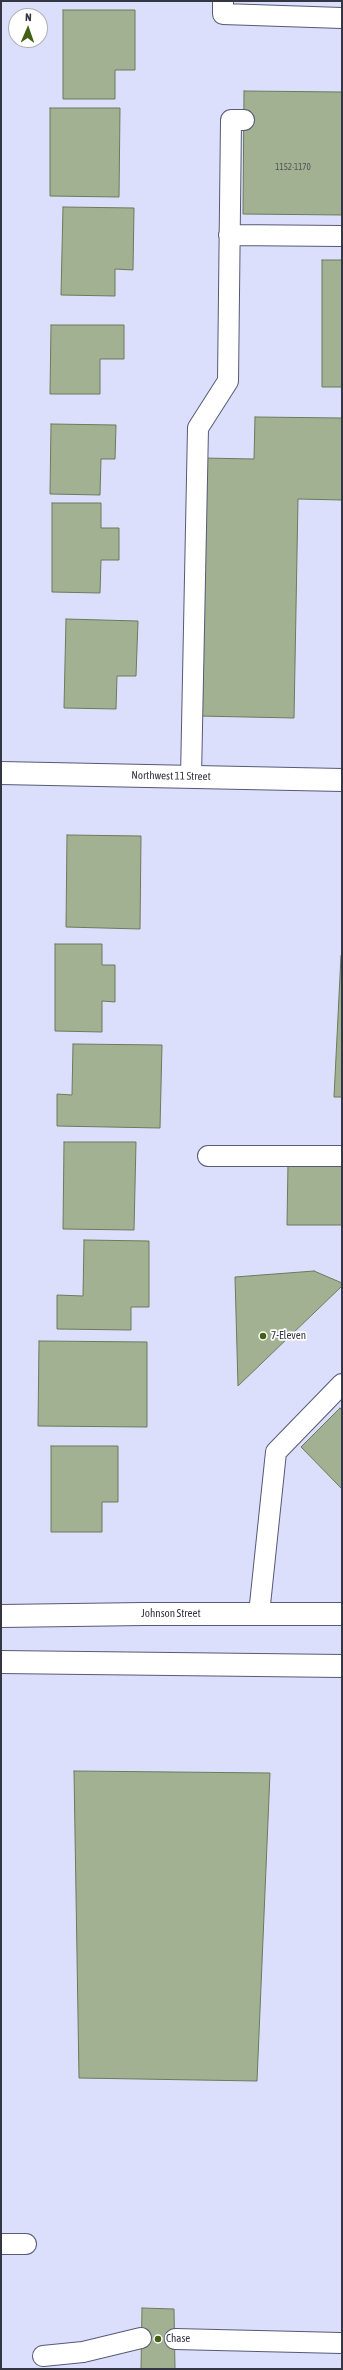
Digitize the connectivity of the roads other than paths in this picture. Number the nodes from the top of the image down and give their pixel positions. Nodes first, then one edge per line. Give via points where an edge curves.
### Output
1 (223, 1) edge
2 (342, 18) edge
3 (244, 120) dead end
4 (229, 235) junction
5 (342, 236) edge
6 (1, 773) edge
7 (191, 777) junction
8 (342, 780) edge
9 (208, 1156) dead end
10 (342, 1156) edge
11 (342, 1384) edge
12 (259, 1614) junction
13 (342, 1614) edge
14 (1, 1616) edge
15 (1, 1662) edge
16 (342, 1666) edge
17 (1, 2244) edge
18 (26, 2244) dead end
19 (141, 2338) dead end
20 (175, 2339) dead end
21 (341, 2343) edge
22 (43, 2356) dead end

1 - 2 lane via 223,14
3 - 4 lane via 231,120
4 - 5 lane
4 - 7 lane via 228,380 198,428
6 - 7 street, Northwest 11 Street
7 - 8 street, Northwest 11 Street
9 - 10 lane
11 - 12 lane via 276,1452
12 - 13 street, Johnson Street
12 - 14 street, Johnson Street
15 - 16 street
17 - 18 lane
19 - 22 lane via 83,2352
20 - 21 lane

